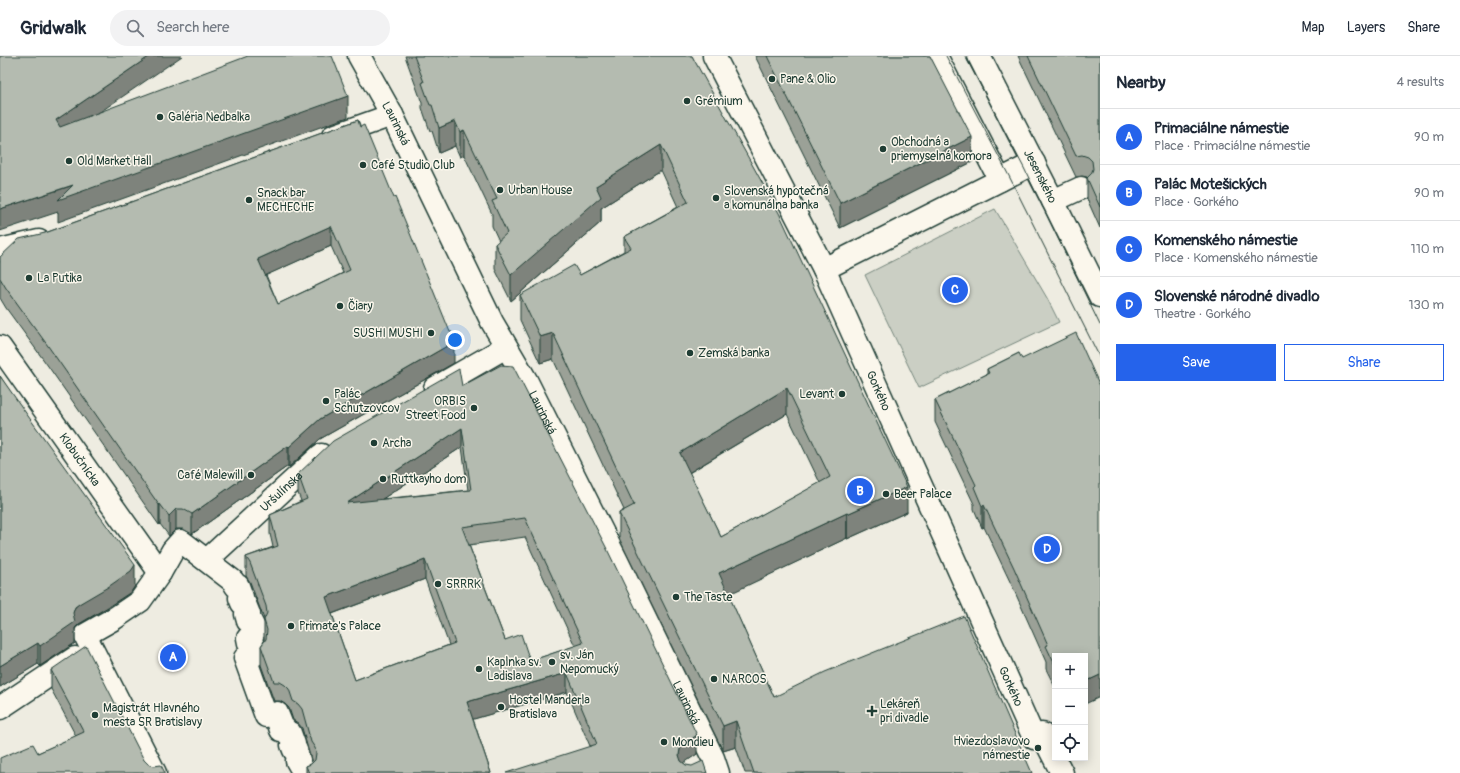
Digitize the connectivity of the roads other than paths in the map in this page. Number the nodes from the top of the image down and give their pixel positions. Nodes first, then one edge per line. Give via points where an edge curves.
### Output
1 (359, 56) edge
2 (714, 56) edge
3 (936, 56) edge
4 (979, 56) edge
5 (392, 115) junction
6 (318, 142) edge
7 (1034, 163) junction
8 (1000, 180) junction
9 (1081, 188) dead end
10 (1053, 201) junction
11 (56, 235) edge
12 (0, 250) edge
13 (824, 269) junction
14 (1100, 296) edge
15 (0, 347) edge
16 (506, 347) junction
17 (419, 397) edge
18 (339, 442) edge
19 (207, 560) junction
20 (160, 573) junction
21 (91, 647) junction
22 (0, 708) edge
23 (1036, 733) edge
24 (710, 767) edge
25 (155, 773) edge
26 (304, 773) edge
27 (1062, 773) edge

1 - 5 street, Laurinská
2 - 13 street, Gorkého
3 - 8 street
4 - 7 street, Jesenského
5 - 6 street
5 - 16 street, Laurinská
7 - 8 street
7 - 10 street, Jesenského
8 - 13 street
9 - 10 street
10 - 14 street, Jesenského
11 - 12 street
13 - 23 street, Gorkého
15 - 20 street, Klobučnícka
16 - 17 street
16 - 24 street, Laurinská via 526,380 618,561
18 - 19 street, Uršulínska via 326,450
19 - 20 street via 181,541
19 - 26 street via 238,586 248,621 250,620 255,630 248,638 249,643 252,643 254,656 245,658 256,690 266,716 277,713 281,730 285,728 288,734 290,733 299,760 297,761
20 - 21 street via 140,601 85,635
21 - 22 street
21 - 25 street
23 - 27 street

